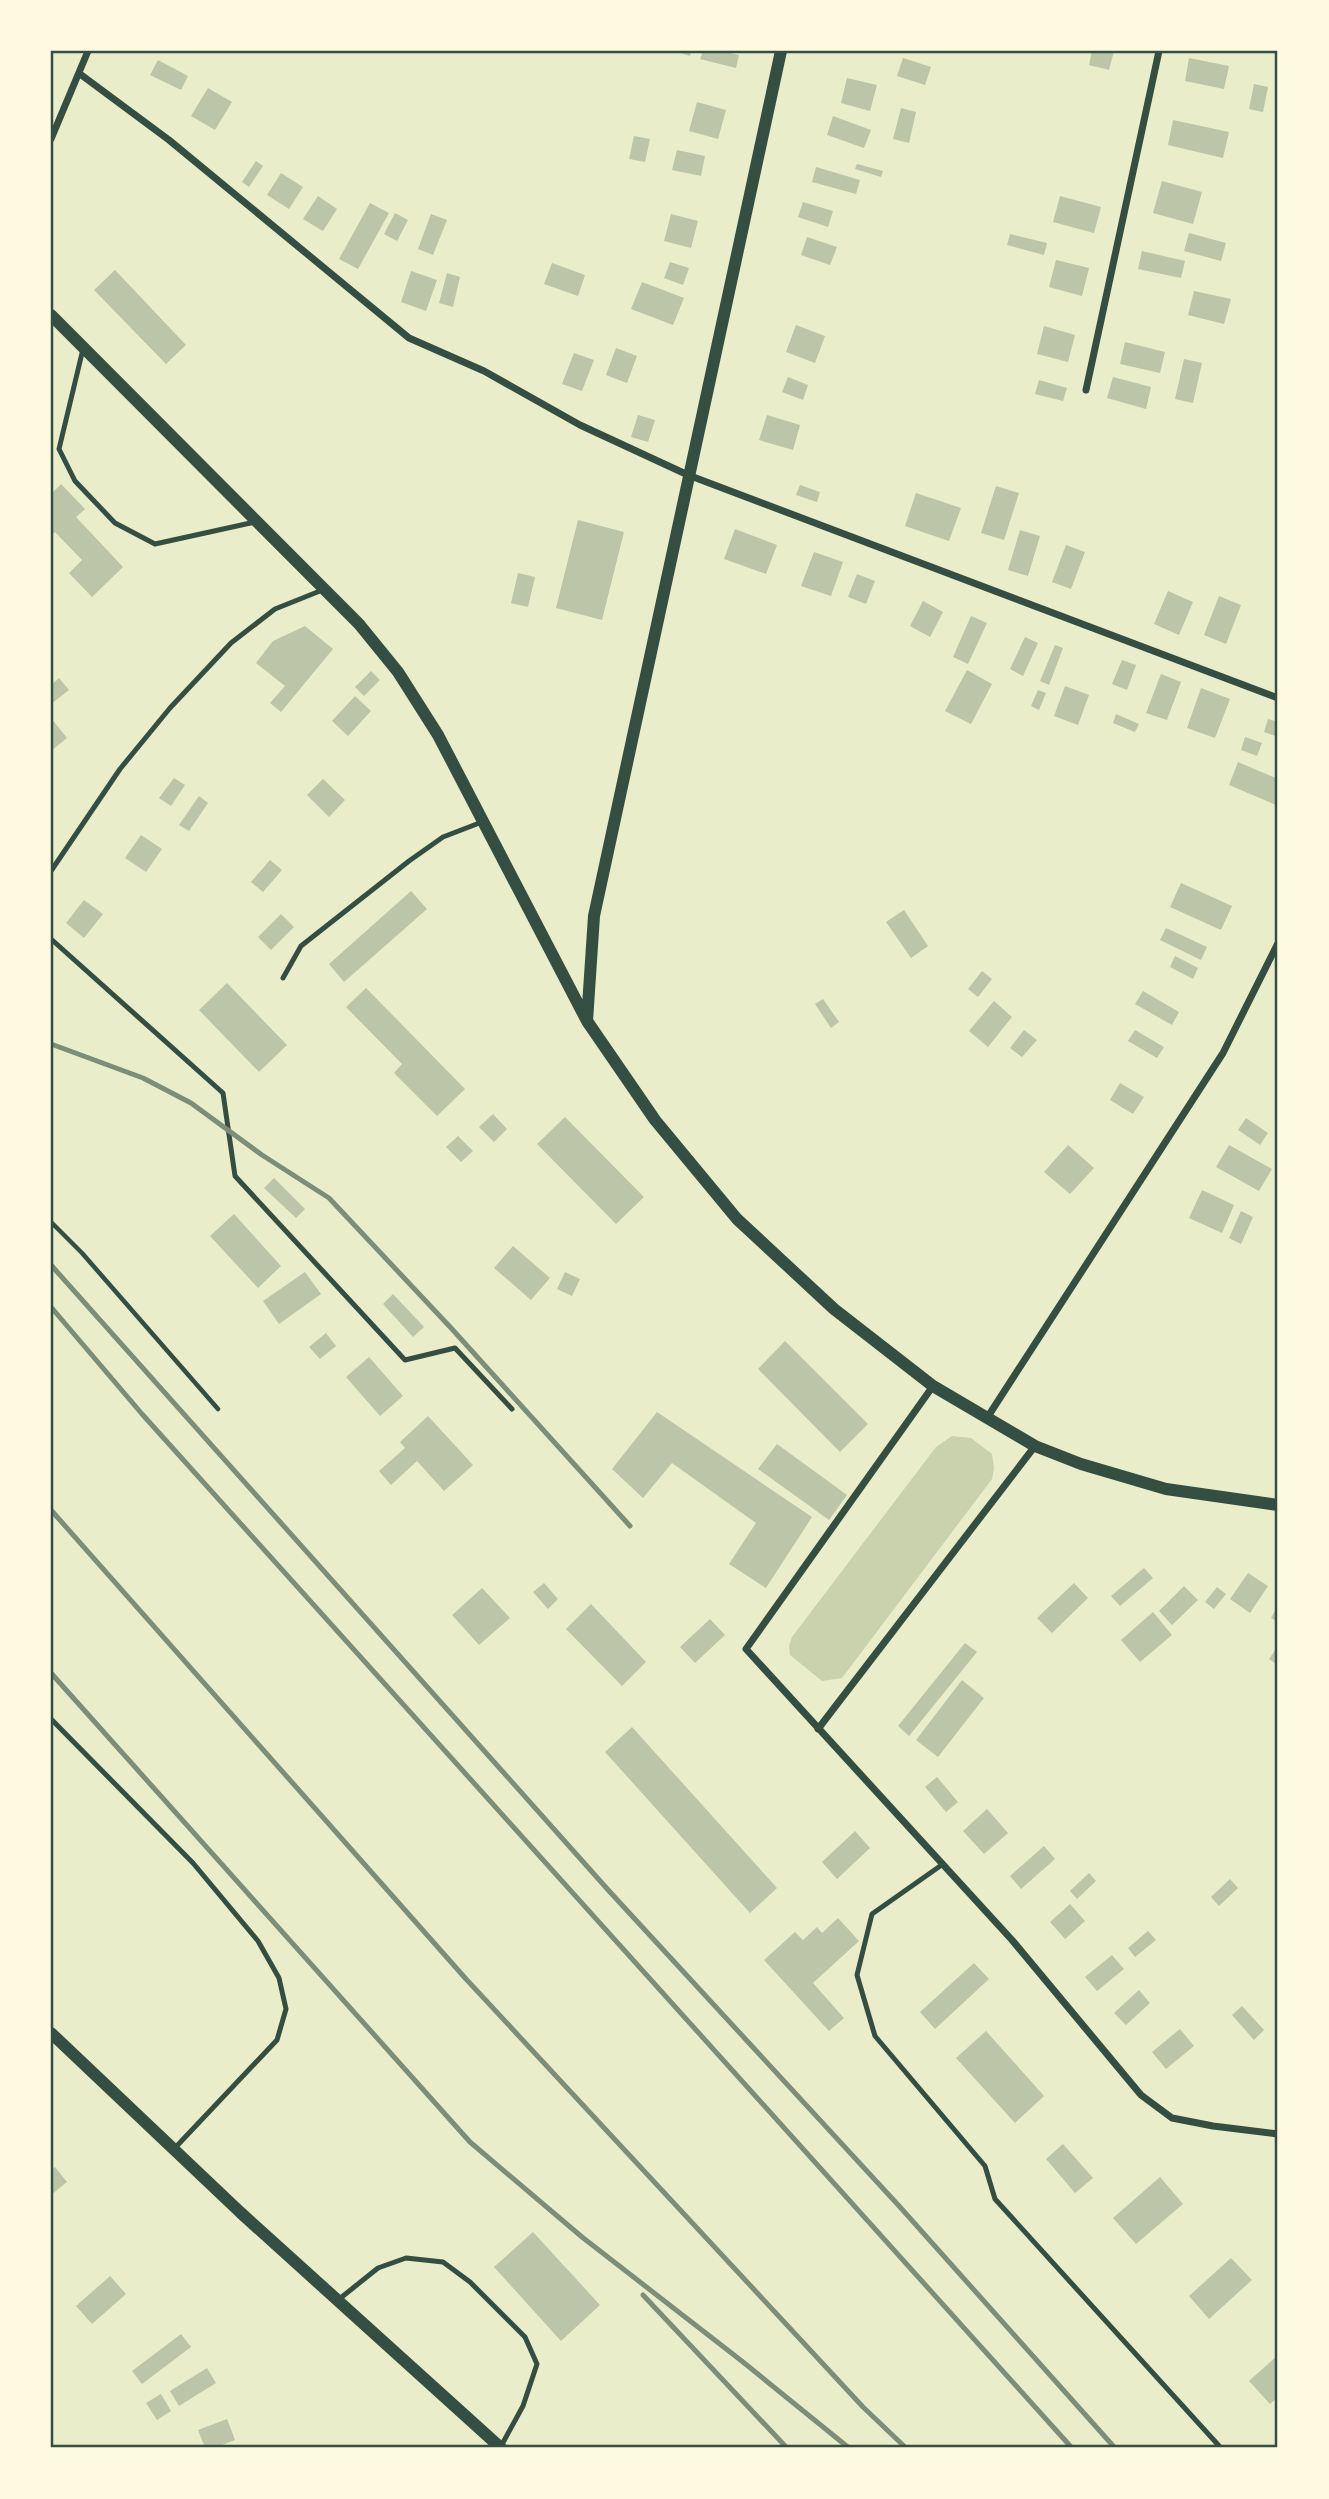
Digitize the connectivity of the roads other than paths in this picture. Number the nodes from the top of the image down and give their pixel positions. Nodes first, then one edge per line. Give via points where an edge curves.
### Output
1 (88, 51) edge
2 (781, 51) edge
3 (1159, 51) edge
4 (80, 74) junction
5 (51, 139) edge
6 (51, 315) edge
7 (83, 349) junction
8 (1086, 390) dead end
9 (688, 475) junction
10 (257, 522) junction
11 (325, 589) junction
12 (1278, 698) edge
13 (482, 822) junction
14 (51, 871) edge
15 (51, 939) edge
16 (1278, 943) edge
17 (283, 978) dead end
18 (587, 1021) junction
19 (933, 1386) junction
20 (512, 1409) dead end
21 (987, 1419) junction
22 (1035, 1446) junction
23 (1278, 1505) edge
24 (51, 1719) edge
25 (818, 1729) junction
26 (943, 1864) junction
27 (51, 2033) edge
28 (1278, 2134) edge
29 (173, 2150) junction
30 (337, 2301) junction
31 (501, 2448) edge
32 (1221, 2448) edge

1 - 4 street
2 - 9 street
3 - 8 street
4 - 5 street
4 - 9 street via 169,140 410,338
6 - 7 street
7 - 10 street
7 - 10 lane via 59,449 75,481 115,523 155,544
9 - 12 street
9 - 18 street via 594,916
10 - 11 street
11 - 13 street via 398,672 438,735
11 - 14 lane via 275,609 231,643 120,769
13 - 17 lane via 443,837 322,929 301,946
13 - 18 street
15 - 20 lane via 223,1093 234,1176 405,1360 455,1348
16 - 21 street via 1223,1053
18 - 19 street via 655,1120 737,1219 834,1309
19 - 21 street
19 - 25 street via 746,1649
21 - 22 street
22 - 23 street via 1081,1465 1166,1489
22 - 25 street
24 - 29 lane via 193,1863 258,1941 279,1978 286,2009 277,2040
25 - 26 street
26 - 28 street via 1141,2095 1172,2118
26 - 32 lane via 872,1914 857,1975 876,2036 985,2166 995,2200
27 - 29 street
29 - 30 street
30 - 31 street
30 - 31 lane via 378,2269 406,2258 443,2262 470,2282 525,2337 537,2364 523,2406

